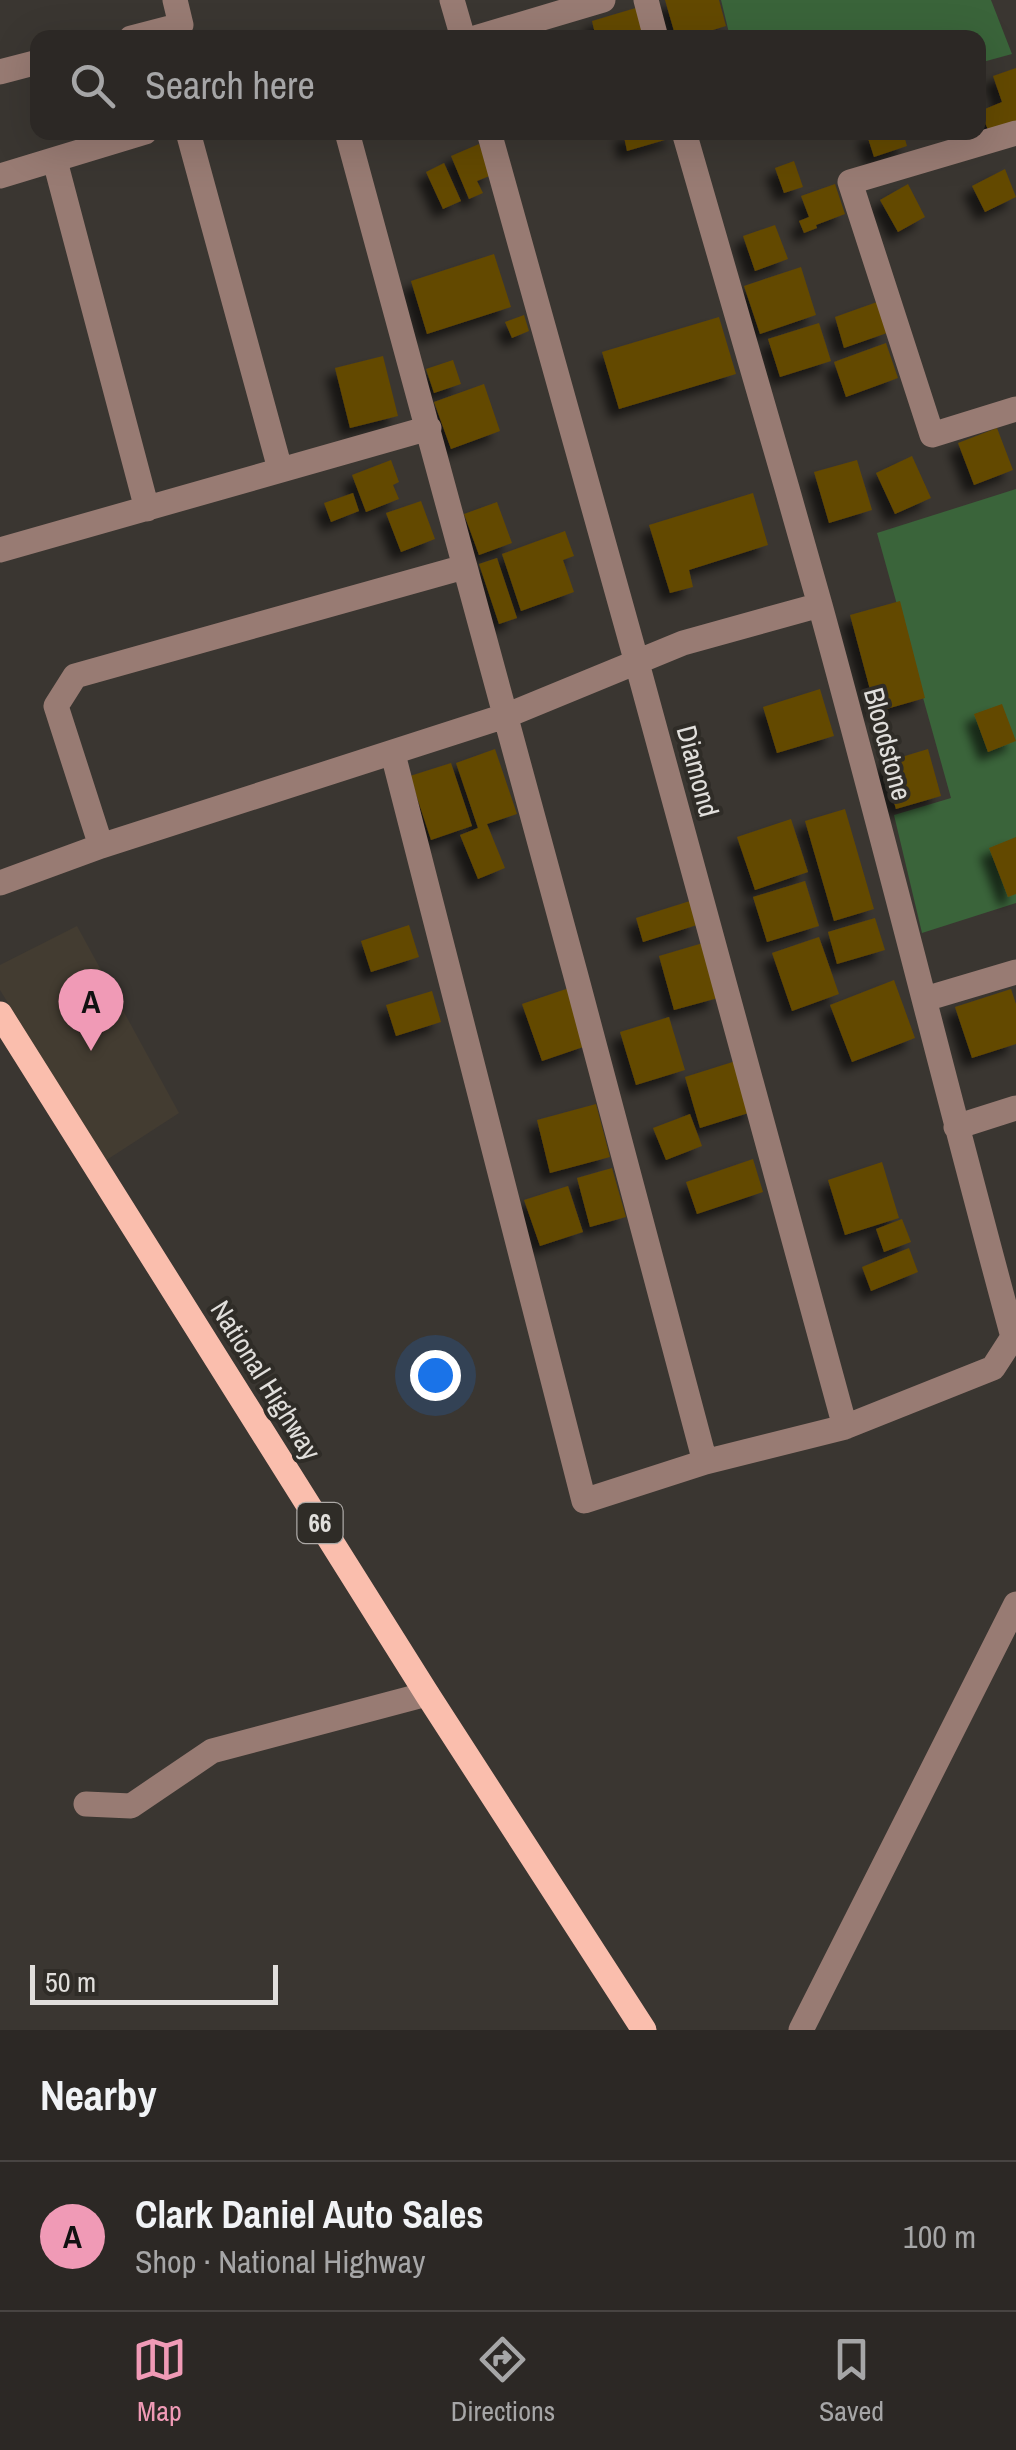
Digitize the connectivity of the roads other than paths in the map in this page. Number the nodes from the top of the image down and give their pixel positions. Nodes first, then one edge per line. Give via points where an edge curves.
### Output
1 (176, 0) edge
2 (452, 0) edge
3 (603, 0) edge
4 (646, 0) edge
5 (162, 30) edge
6 (460, 30) edge
7 (503, 30) edge
8 (654, 30) edge
9 (30, 64) edge
10 (0, 72) edge
11 (1016, 133) edge
12 (120, 140) edge
13 (190, 140) edge
14 (349, 140) edge
15 (491, 140) edge
16 (686, 140) edge
17 (55, 161) junction
18 (0, 176) edge
19 (1016, 410) edge
20 (429, 428) junction
21 (280, 469) junction
22 (148, 510) junction
23 (0, 550) edge
24 (464, 567) junction
25 (820, 605) junction
26 (637, 663) junction
27 (508, 715) junction
28 (393, 754) junction
29 (101, 846) junction
30 (0, 882) edge
31 (1016, 972) edge
32 (924, 999) junction
33 (0, 1014) edge
34 (1016, 1108) edge
35 (956, 1127) junction
36 (845, 1427) junction
37 (705, 1462) junction
38 (1016, 1604) edge
39 (427, 1694) junction
40 (86, 1804) dead end
41 (644, 2030) edge
42 (800, 2030) edge

1 - 5 street via 181,25
2 - 6 street
3 - 7 street
4 - 8 street
9 - 10 street
11 - 19 street via 850,182 932,435
12 - 17 street
13 - 21 street
14 - 20 street
15 - 26 street, Diamond
16 - 25 street, Bloodstone
17 - 18 street
17 - 22 street
20 - 21 street
20 - 24 street
21 - 22 street
22 - 23 street
24 - 27 street
24 - 29 street via 75,676 56,706
25 - 26 street via 683,643
25 - 32 street, Bloodstone
26 - 27 street
26 - 36 street, Diamond
27 - 28 street
27 - 37 street
28 - 29 street
28 - 37 street via 584,1501
29 - 30 street
31 - 32 street
32 - 35 street, Bloodstone
33 - 39 main road, National Highway / 66
34 - 35 street
35 - 36 street, Bloodstone via 1013,1337 992,1368
36 - 37 street
38 - 42 street
39 - 40 street via 212,1751 131,1806
39 - 41 main road, National Highway / 66

